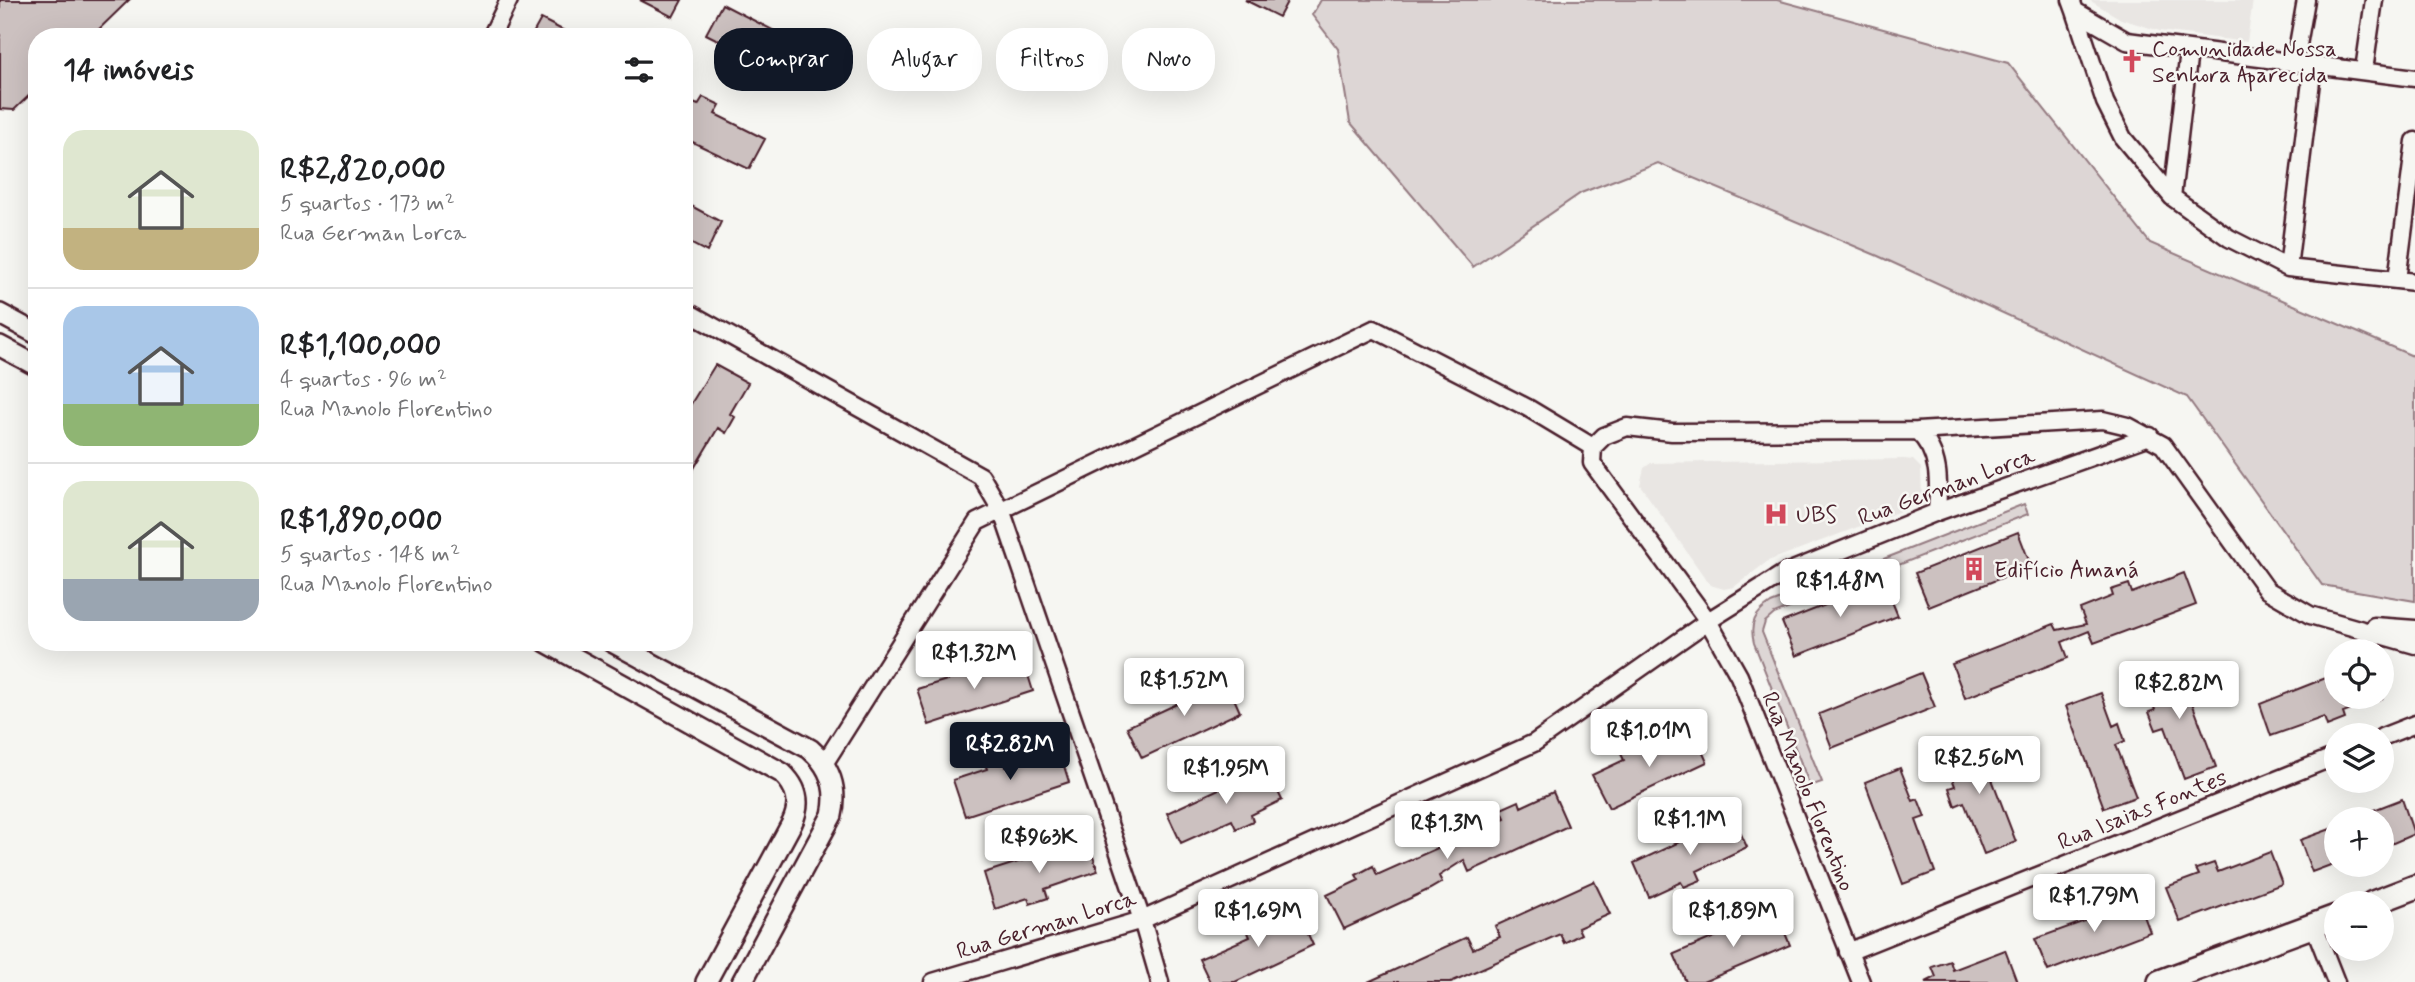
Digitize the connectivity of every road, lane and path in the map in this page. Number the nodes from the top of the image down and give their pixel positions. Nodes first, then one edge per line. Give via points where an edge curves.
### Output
1 (509, 0) edge
2 (2306, 0) edge
3 (2374, 0) edge
4 (2073, 5) edge
5 (495, 28) edge
6 (2189, 51) junction
7 (2295, 62) junction
8 (2313, 65) junction
9 (2364, 70) junction
10 (2415, 78) edge
11 (2415, 141) edge
12 (2172, 197) junction
13 (2288, 268) junction
14 (2398, 280) junction
15 (2415, 282) edge
16 (0, 314) edge
17 (693, 315) edge
18 (28, 329) edge
19 (0, 346) edge
20 (28, 361) edge
21 (1917, 431) junction
22 (2150, 436) junction
23 (1593, 447) junction
24 (1002, 512) junction
25 (1937, 512) junction
26 (1708, 621) junction
27 (2350, 625) junction
28 (2415, 629) edge
29 (2415, 645) edge
30 (562, 651) edge
31 (629, 651) edge
32 (2415, 724) edge
33 (2394, 732) edge
34 (2324, 760) edge
35 (824, 764) junction
36 (2415, 887) edge
37 (2394, 895) edge
38 (1142, 920) junction
39 (2324, 922) edge
40 (2314, 926) junction
41 (1848, 952) junction
42 (712, 980) edge
43 (742, 982) edge
44 (933, 982) edge
45 (1160, 982) edge
46 (1861, 982) edge
47 (2162, 982) edge
48 (2336, 982) edge

1 - 5 street
2 - 7 street
3 - 9 street
4 - 6 street via 2127,41
4 - 12 street via 2105,102 2123,138
6 - 7 street
6 - 12 street
7 - 8 street
8 - 9 street
8 - 13 street
9 - 10 street
11 - 14 street
12 - 13 street via 2229,238
13 - 14 street
14 - 15 street
16 - 18 street
17 - 24 street via 981,476
19 - 20 street
21 - 22 street via 2103,420
21 - 23 street via 1672,432 1627,427 1604,436
21 - 25 street via 1934,455 1939,478
22 - 25 street, Rua German Lorca
22 - 27 street via 2171,456 2267,590 2310,615
23 - 24 street via 1528,408 1374,329
23 - 26 street, Rua Manolo Florentino via 1592,463
24 - 35 street via 977,522
24 - 38 street
25 - 26 street, Rua German Lorca via 1783,574
26 - 38 street, Rua German Lorca via 1534,743
26 - 41 street, Rua Manolo Florentino via 1739,676
27 - 28 street
27 - 29 street
30 - 42 street via 782,773 793,785 798,803 792,823
31 - 35 street via 810,749
32 - 33 street
34 - 41 street, Rua Isaias Fontes
35 - 43 street via 834,794 832,815
36 - 37 main road
38 - 44 street, Rua German Lorca
38 - 45 street
39 - 40 main road
40 - 47 main road
40 - 48 street
41 - 46 street, Rua Manolo Florentino

